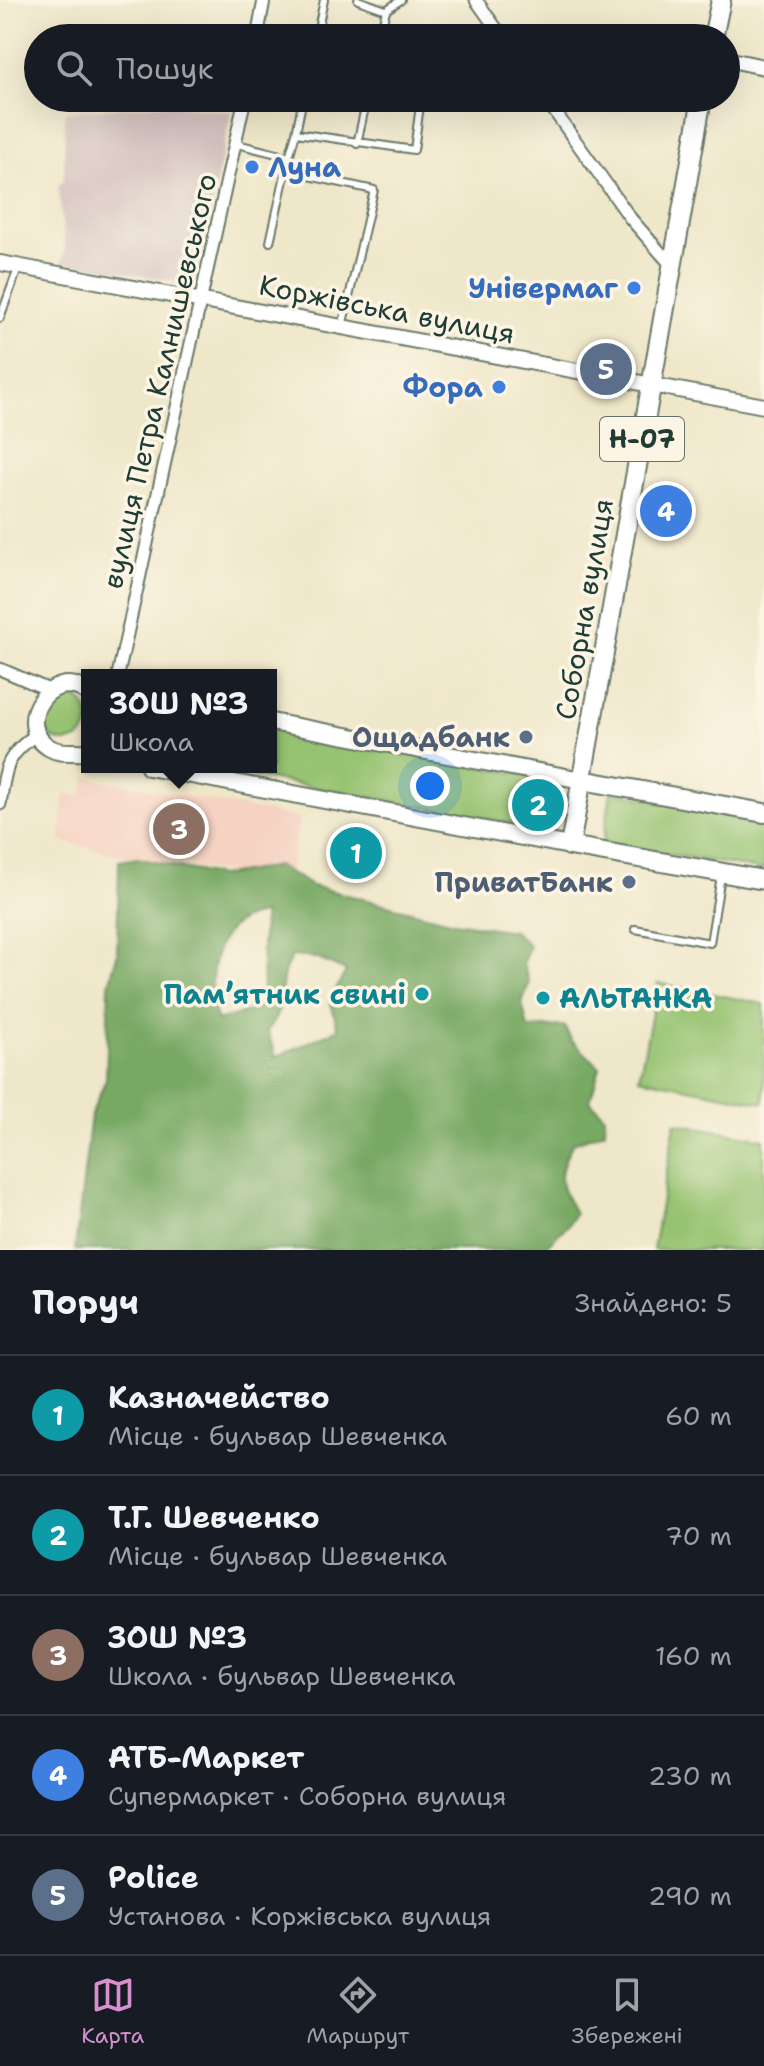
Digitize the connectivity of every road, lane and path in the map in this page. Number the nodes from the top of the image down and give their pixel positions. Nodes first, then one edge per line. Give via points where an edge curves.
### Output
1 (264, 0) edge
2 (324, 0) edge
3 (358, 0) edge
4 (401, 0) edge
5 (476, 0) edge
6 (721, 0) edge
7 (386, 10) junction
8 (260, 24) edge
9 (319, 24) edge
10 (384, 24) edge
11 (493, 24) edge
12 (716, 24) edge
13 (740, 62) edge
14 (764, 67) edge
15 (243, 112) edge
16 (300, 112) edge
17 (364, 112) edge
18 (419, 112) edge
19 (555, 112) edge
20 (700, 112) edge
21 (296, 133) junction
22 (237, 144) junction
23 (357, 144) junction
24 (289, 157) junction
25 (286, 171) junction
26 (270, 242) dead end
27 (0, 263) edge
28 (19, 266) junction
29 (673, 267) junction
30 (202, 300) junction
31 (0, 318) edge
32 (342, 327) junction
33 (651, 387) junction
34 (764, 406) edge
35 (0, 669) edge
36 (119, 669) edge
37 (49, 690) junction
38 (81, 690) edge
39 (277, 723) edge
40 (37, 734) junction
41 (81, 750) edge
42 (3, 764) edge
43 (181, 773) edge
44 (582, 780) junction
45 (0, 804) edge
46 (764, 813) edge
47 (570, 846) junction
48 (722, 873) junction
49 (764, 880) edge
50 (635, 929) dead end

1 - 8 street
2 - 9 lane
3 - 7 lane
4 - 7 lane
5 - 11 street
6 - 12 main road
7 - 10 lane
13 - 14 street
15 - 22 street, вулиця Петра Калнишевського
16 - 21 lane
17 - 23 lane
18 - 23 lane via 414,150
19 - 29 street via 631,219
20 - 29 main road, Соборна вулиця / Н-07
21 - 23 lane
21 - 24 lane
22 - 24 lane
22 - 30 street, вулиця Петра Калнишевського
24 - 25 lane
25 - 26 lane
25 - 32 lane via 374,190
27 - 28 street, Коржівська вулиця
28 - 30 street, Коржівська вулиця
28 - 31 lane
29 - 33 main road, Соборна вулиця / Н-07
30 - 32 street, Коржівська вулиця
30 - 36 street, вулиця Петра Калнишевського
32 - 33 street, Коржівська вулиця
33 - 34 street, Коржівська вулиця
33 - 44 main road, Соборна вулиця / Н-07
35 - 37 street
37 - 38 main road via 65,685
37 - 40 main road via 38,702
39 - 44 main road
40 - 41 main road via 62,753
40 - 42 street
42 - 45 street
43 - 47 main road
44 - 46 main road
44 - 47 main road, Соборна вулиця / Н-07
47 - 48 main road
48 - 49 main road
48 - 50 lane via 710,943

